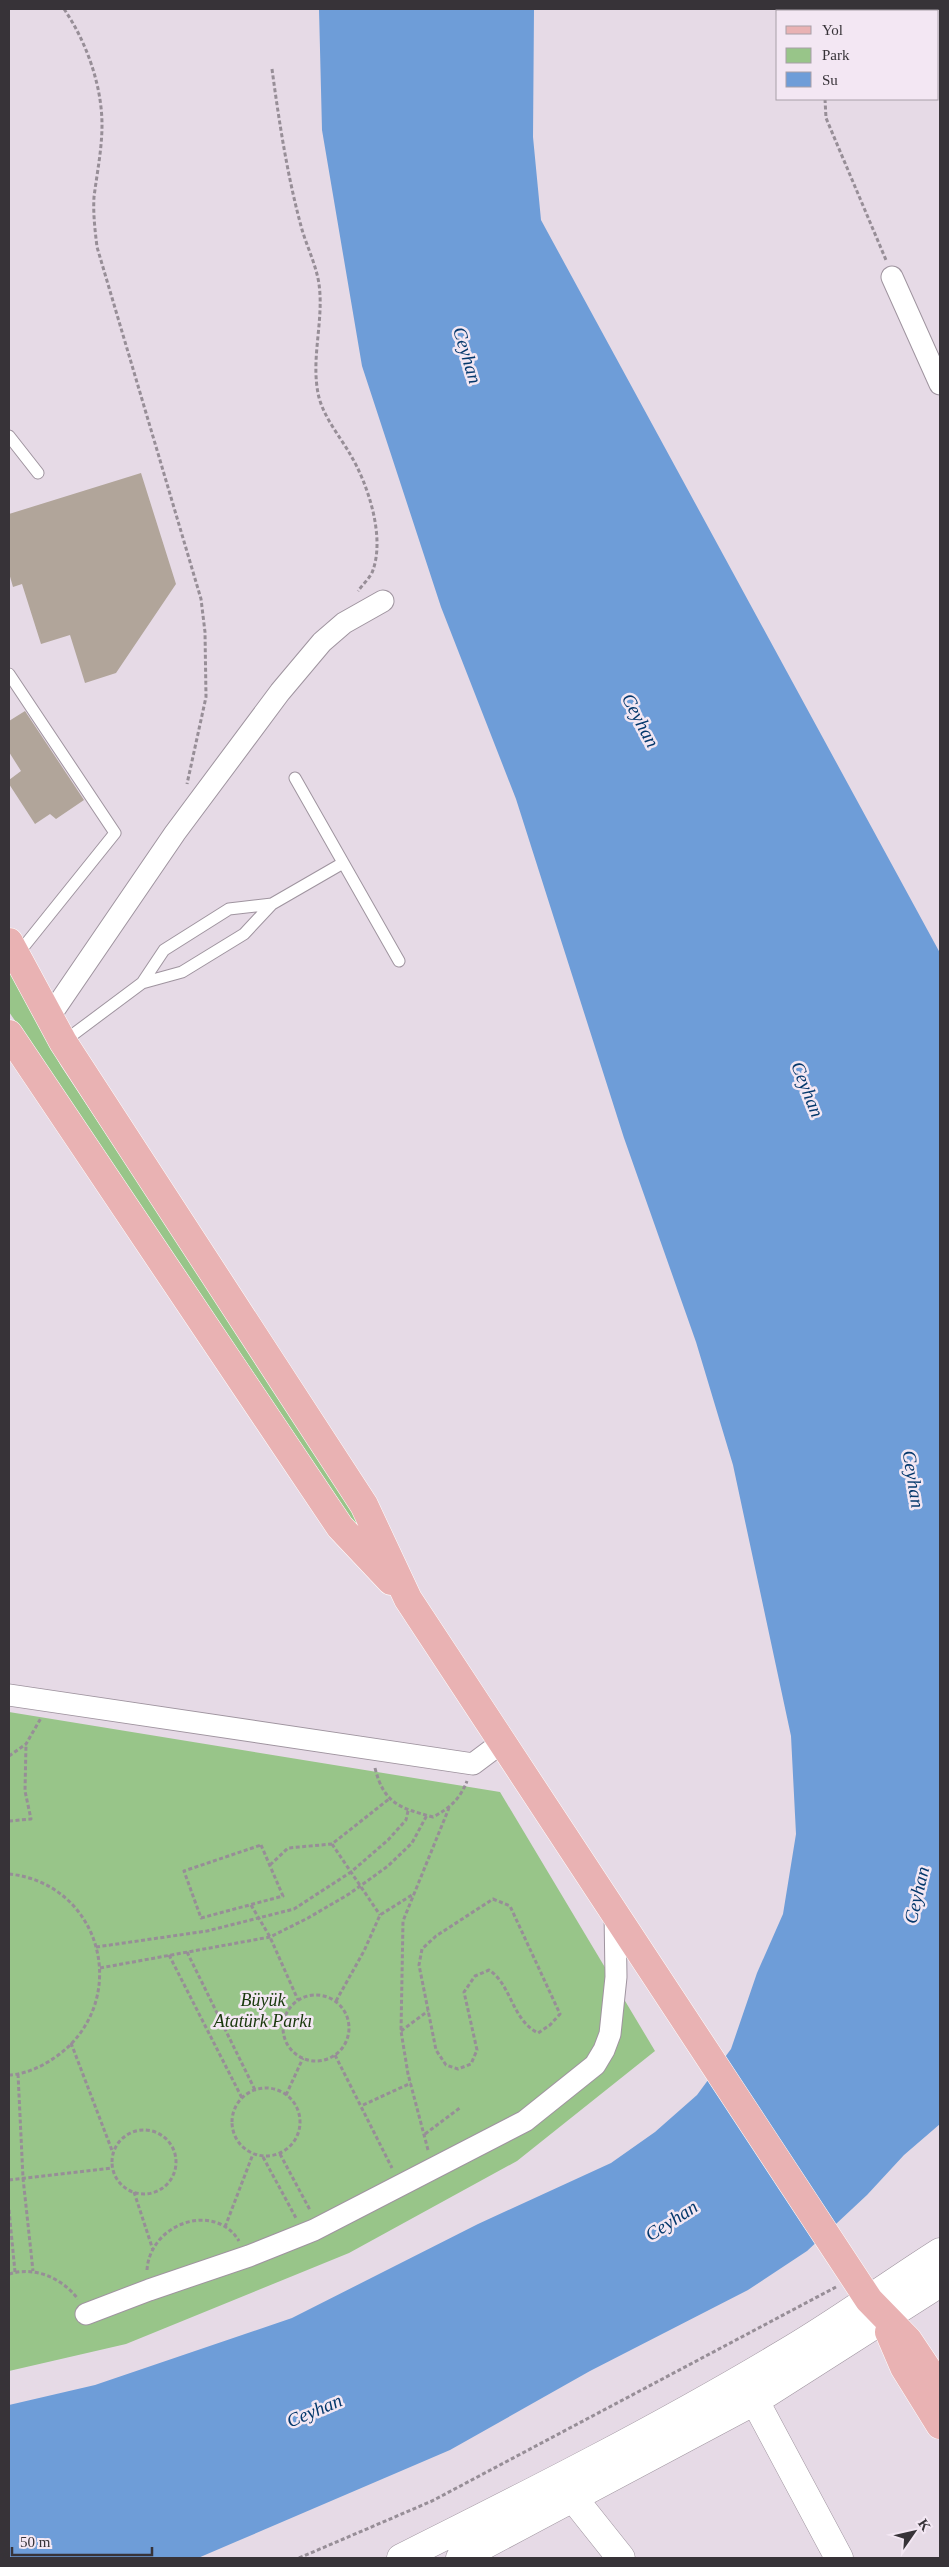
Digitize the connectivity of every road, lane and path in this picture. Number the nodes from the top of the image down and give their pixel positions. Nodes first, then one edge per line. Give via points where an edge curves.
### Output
1 (64, 9) edge
2 (272, 69) dead end
3 (825, 100) edge
4 (892, 277) joint
5 (940, 384) edge
6 (9, 436) edge
7 (38, 473) dead end
8 (383, 601) dead end
9 (344, 623) junction
10 (9, 674) edge
11 (295, 778) dead end
12 (186, 787) dead end
13 (343, 863) junction
14 (272, 904) junction
15 (12, 950) edge
16 (399, 961) dead end
17 (142, 983) junction
18 (50, 1016) junction
19 (9, 1034) edge
20 (63, 1042) junction
21 (408, 1599) junction
22 (9, 1695) edge
23 (50, 1702) junction
24 (501, 1743) junction
25 (26, 1744) junction
26 (380, 1752) junction
27 (9, 1756) edge
28 (473, 1764) junction
29 (389, 1799) junction
30 (450, 1808) junction
31 (408, 1811) junction
32 (427, 1815) junction
33 (9, 1821) edge
34 (332, 1844) junction
35 (270, 1866) junction
36 (351, 1872) junction
37 (9, 1874) edge
38 (361, 1885) junction
39 (413, 1895) junction
40 (251, 1905) junction
41 (615, 1912) junction
42 (380, 1915) junction
43 (259, 1918) junction
44 (270, 1937) junction
45 (96, 1947) junction
46 (187, 1952) junction
47 (169, 1955) junction
48 (100, 1968) junction
49 (298, 2000) junction
50 (336, 2001) junction
51 (428, 2011) junction
52 (401, 2031) junction
53 (72, 2044) junction
54 (335, 2055) junction
55 (303, 2058) junction
56 (18, 2074) junction
57 (9, 2075) edge
58 (411, 2083) junction
59 (255, 2090) junction
60 (286, 2095) junction
61 (242, 2098) junction
62 (363, 2105) junction
63 (461, 2107) dead end
64 (425, 2134) junction
65 (113, 2154) junction
66 (254, 2154) junction
67 (280, 2154) junction
68 (263, 2157) junction
69 (112, 2168) junction
70 (431, 2168) junction
71 (23, 2178) junction
72 (9, 2180) edge
73 (401, 2186) junction
74 (134, 2191) junction
75 (9, 2210) edge
76 (225, 2227) junction
77 (312, 2230) junction
78 (153, 2250) junction
79 (940, 2252) edge
80 (249, 2256) junction
81 (34, 2271) junction
82 (15, 2272) junction
83 (9, 2274) edge
84 (854, 2277) junction
85 (940, 2283) edge
86 (149, 2290) junction
87 (877, 2310) junction
88 (86, 2314) joint
89 (940, 2388) edge
90 (755, 2401) junction
91 (940, 2425) edge
92 (574, 2499) junction
93 (299, 2558) edge
94 (401, 2558) edge
95 (460, 2558) edge
96 (620, 2558) edge
97 (839, 2558) edge

1 - 12 path via 93,70 102,124 94,198 96,247 201,599 206,697
2 - 9 path via 301,226 319,283 315,370 318,395 365,487 379,546 373,572 349,606
3 - 4 path via 826,118
4 - 5 street
6 - 7 lane
8 - 9 street
9 - 18 street via 322,642 280,692 175,833
10 - 15 lane via 115,833
11 - 13 lane
13 - 14 lane
13 - 16 lane
14 - 17 lane via 244,934 182,972
14 - 17 lane via 229,909 164,950
15 - 18 main road
17 - 20 lane
18 - 20 main road
19 - 21 main road via 340,1527
20 - 21 main road via 364,1505
21 - 24 main road
22 - 23 street
23 - 25 path
23 - 26 street
24 - 28 street
24 - 41 main road
25 - 27 path
25 - 33 path via 25,1791 31,1820
26 - 28 street
26 - 29 path via 375,1767 379,1785
28 - 30 path via 462,1793
29 - 31 path
29 - 34 path
30 - 32 path via 433,1817
30 - 39 path
31 - 32 path
31 - 36 path via 406,1820 388,1840
32 - 38 path via 412,1843
34 - 35 path via 288,1848
34 - 36 path
35 - 40 path via 283,1896
35 - 40 path via 261,1845 184,1871 201,1918
36 - 38 path
36 - 43 path via 294,1909
37 - 45 path via 28,1876 57,1890 78,1910 93,1935
38 - 42 path
38 - 44 path
39 - 42 path
39 - 52 path via 403,1921
40 - 43 path
41 - 70 street via 616,1977 610,2034 595,2066 525,2120
41 - 84 main road
42 - 50 path
43 - 44 path
43 - 45 path via 207,1931
44 - 46 path
44 - 49 path
45 - 48 path
46 - 47 path
46 - 59 path
47 - 48 path
47 - 61 path
48 - 53 path via 98,2000 82,2034
49 - 50 path via 320,1994
49 - 55 path via 287,2011 282,2025 286,2042
50 - 54 path via 346,2013 349,2029 344,2045
51 - 51 path via 419,1965 422,1949 493,1898 510,1906 560,2014 538,2032 528,2028 518,2016 498,1977 489,1970 475,1976 464,1992 477,2050 471,2064 458,2068 446,2065 436,2050
51 - 52 path
52 - 58 path
53 - 56 path via 53,2061
53 - 65 path
54 - 55 path via 317,2061
54 - 62 path
55 - 60 path
56 - 57 path
56 - 71 path
58 - 62 path
58 - 64 path
59 - 60 path via 274,2089
59 - 61 path
60 - 67 path via 300,2116 299,2132 292,2145
61 - 66 path via 233,2113 232,2128 238,2142
62 - 73 path
63 - 64 path
64 - 70 path
65 - 69 path
65 - 74 path via 126,2136 142,2130 160,2135 172,2147 175,2166 172,2176 162,2188 142,2194
66 - 68 path
66 - 76 path
67 - 68 path
67 - 77 path
68 - 77 path
69 - 71 path
69 - 74 path via 117,2180
70 - 73 street
71 - 72 path
71 - 81 path
73 - 77 street
74 - 78 path
75 - 82 path
76 - 78 path via 206,2220 181,2223 161,2236
76 - 80 path via 236,2236
77 - 80 street
78 - 86 path via 148,2259 146,2279
79 - 87 street
80 - 86 street
81 - 82 path
81 - 88 path via 56,2278 72,2290
82 - 83 path
84 - 87 main road
84 - 93 path via 432,2501
85 - 87 street
86 - 88 street
87 - 89 main road via 908,2340
87 - 90 street
87 - 91 main road via 898,2355
87 - 94 street via 784,2354 609,2454
90 - 92 street
90 - 97 street
92 - 95 street
92 - 96 street

